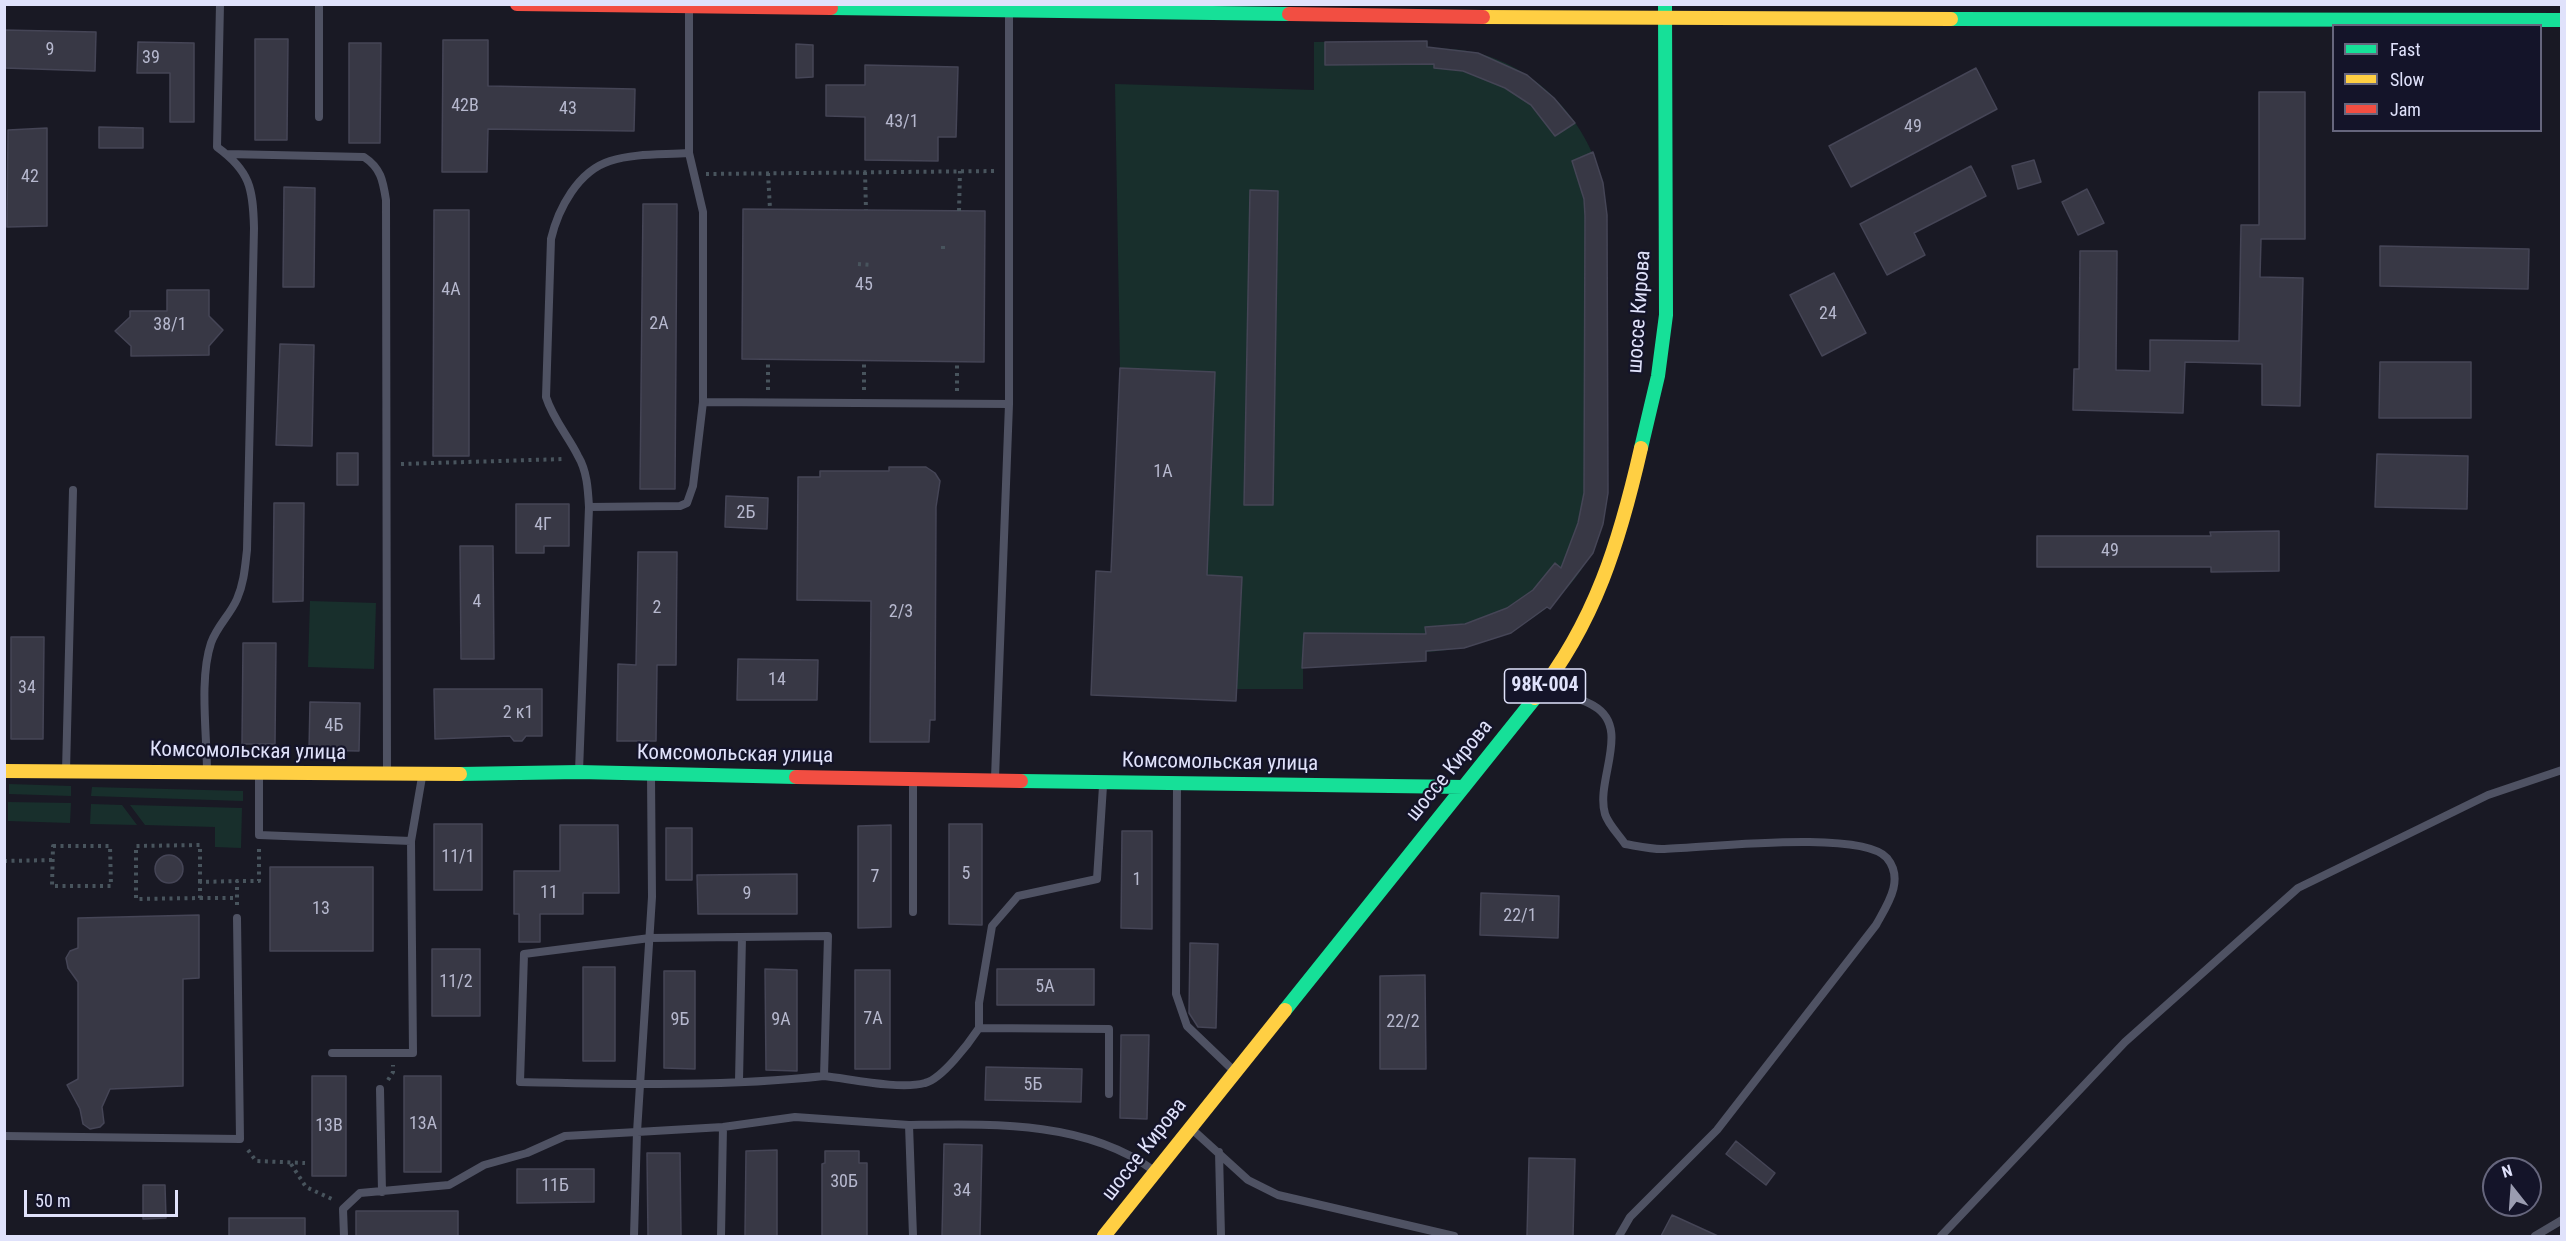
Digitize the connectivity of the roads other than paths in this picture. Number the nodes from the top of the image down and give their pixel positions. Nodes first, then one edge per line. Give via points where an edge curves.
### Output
1 (220, 4) edge
2 (319, 4) edge
3 (517, 4) edge
4 (689, 7) junction
5 (1275, 9) edge
6 (1009, 11) junction
7 (1469, 11) edge
8 (1566, 11) edge
9 (1665, 12) edge
10 (2562, 20) edge
11 (319, 117) dead end
12 (688, 153) junction
13 (226, 154) junction
14 (702, 402) junction
15 (1010, 404) junction
16 (73, 490) dead end
17 (589, 507) junction
18 (1543, 688) junction
19 (2562, 770) edge
20 (4, 771) edge
21 (66, 771) junction
22 (579, 772) junction
23 (207, 773) junction
24 (259, 773) junction
25 (387, 774) junction
26 (651, 774) junction
27 (423, 775) junction
28 (913, 779) junction
29 (994, 781) junction
30 (1103, 782) junction
31 (1177, 783) junction
32 (1464, 787) junction
33 (411, 841) junction
34 (913, 912) dead end
35 (237, 918) road end
36 (742, 937) junction
37 (650, 938) junction
38 (979, 1028) junction
39 (332, 1053) dead end
40 (1235, 1071) junction
41 (824, 1076) junction
42 (739, 1081) junction
43 (640, 1084) junction
44 (380, 1089) road end
45 (1109, 1094) dead end
46 (909, 1125) junction
47 (723, 1127) junction
48 (1190, 1128) junction
49 (637, 1132) junction
50 (4, 1136) edge
51 (1219, 1152) junction
52 (1155, 1171) junction
53 (382, 1192) junction
54 (2562, 1220) edge
55 (344, 1236) edge
56 (634, 1236) edge
57 (721, 1236) edge
58 (914, 1236) edge
59 (1104, 1236) edge
60 (1221, 1236) edge
61 (1454, 1236) edge
62 (1619, 1236) edge
63 (1941, 1236) edge
64 (2535, 1236) edge

1 - 13 lane via 217,147
2 - 11 lane
3 - 4 street
4 - 6 street
4 - 12 lane
5 - 6 street
5 - 7 street
6 - 15 lane
7 - 8 street
8 - 9 street
9 - 10 street
9 - 18 street, шоссе Кирова / 98К-004 via 1667,278 1658,376 1624,523 1609,569 1582,627
12 - 14 lane via 703,212
12 - 17 lane via 609,161 592,171 576,188 556,218 551,239 546,397 580,458
13 - 23 lane via 245,172 253,207 247,550 244,578 236,601 211,643 206,668
13 - 25 lane via 364,156 376,165 382,178 386,200
14 - 15 lane
14 - 17 lane via 693,486 687,503 667,508
15 - 29 lane
16 - 21 lane
17 - 22 lane
18 - 32 street, шоссе Кирова / 98К-004
18 - 62 lane via 1595,706 1611,727 1612,746 1603,788 1605,814 1625,844 1658,849 1838,842 1871,847 1887,858 1895,874 1893,896 1876,925 1717,1130 1630,1217
19 - 63 lane via 2488,795 2298,888 2125,1042
20 - 21 street, Комсомольская улица
21 - 23 street, Комсомольская улица
22 - 26 street, Комсомольская улица
22 - 27 street, Комсомольская улица
23 - 24 street, Комсомольская улица
24 - 25 street, Комсомольская улица
24 - 33 lane via 259,835
25 - 27 street, Комсомольская улица
26 - 28 street, Комсомольская улица
26 - 37 lane
27 - 33 lane
28 - 29 street, Комсомольская улица
28 - 34 lane
29 - 30 street, Комсомольская улица
30 - 31 street, Комсомольская улица
30 - 38 lane via 1097,879 1018,896 992,926 979,1003
31 - 32 street, Комсомольская улица
31 - 40 lane via 1176,994 1187,1026
32 - 40 street, шоссе Кирова / 98К-004
33 - 39 lane via 413,1053
35 - 50 lane via 240,1139
36 - 37 lane
36 - 41 lane via 828,936
36 - 42 lane
37 - 43 lane
37 - 43 lane via 524,954 520,1082
38 - 41 lane via 962,1053 926,1083 886,1084
38 - 45 lane via 1109,1029
40 - 48 street, шоссе Кирова / 98К-004
41 - 42 lane
42 - 43 lane
43 - 49 lane
44 - 53 lane
46 - 47 lane via 795,1117
46 - 52 lane via 1004,1124 1070,1136 1112,1145
46 - 58 lane
47 - 49 lane
47 - 57 lane
48 - 51 lane
48 - 52 street, шоссе Кирова / 98К-004
49 - 53 lane via 564,1136 484,1166 449,1185
49 - 56 lane
51 - 60 lane
51 - 61 lane via 1248,1180 1278,1196
52 - 59 street, шоссе Кирова / 98К-004
53 - 55 lane via 360,1192 343,1209
54 - 64 lane

